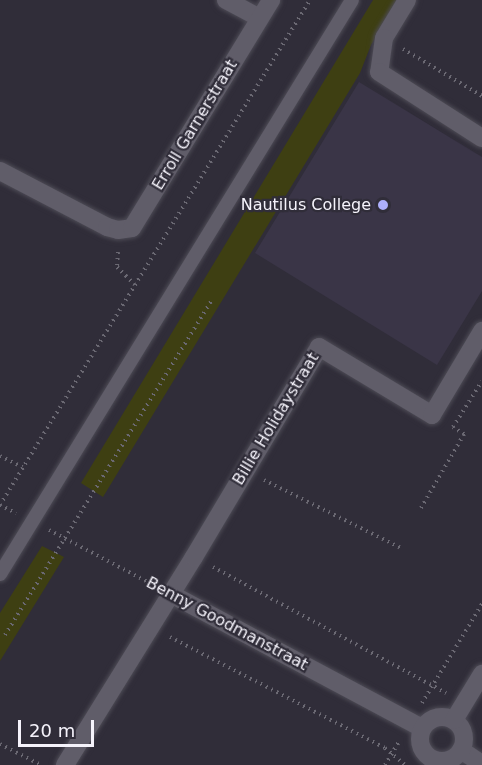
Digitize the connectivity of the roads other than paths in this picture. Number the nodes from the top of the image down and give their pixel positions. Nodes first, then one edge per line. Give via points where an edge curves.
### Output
1 (226, 0) edge
2 (271, 0) edge
3 (352, 0) edge
4 (407, 0) edge
5 (260, 18) junction
6 (482, 138) edge
7 (0, 171) edge
8 (482, 331) edge
9 (0, 574) edge
10 (171, 594) junction
11 (482, 674) edge
12 (459, 713) junction
13 (416, 725) junction
14 (461, 750) junction
15 (428, 762) edge
16 (482, 764) edge
17 (64, 765) edge

1 - 5 street
2 - 5 street, Erroll Garnerstraat
3 - 9 lane
4 - 6 street via 384,38 379,72
5 - 7 street, Erroll Garnerstraat via 132,228 113,229
8 - 10 street, Billie Holidaystraat via 432,415 319,347
10 - 13 street, Benny Goodmanstraat
10 - 17 street, Billie Holidaystraat
11 - 12 street
12 - 13 street
12 - 14 street
13 - 15 street
14 - 15 street via 454,758
14 - 16 street

